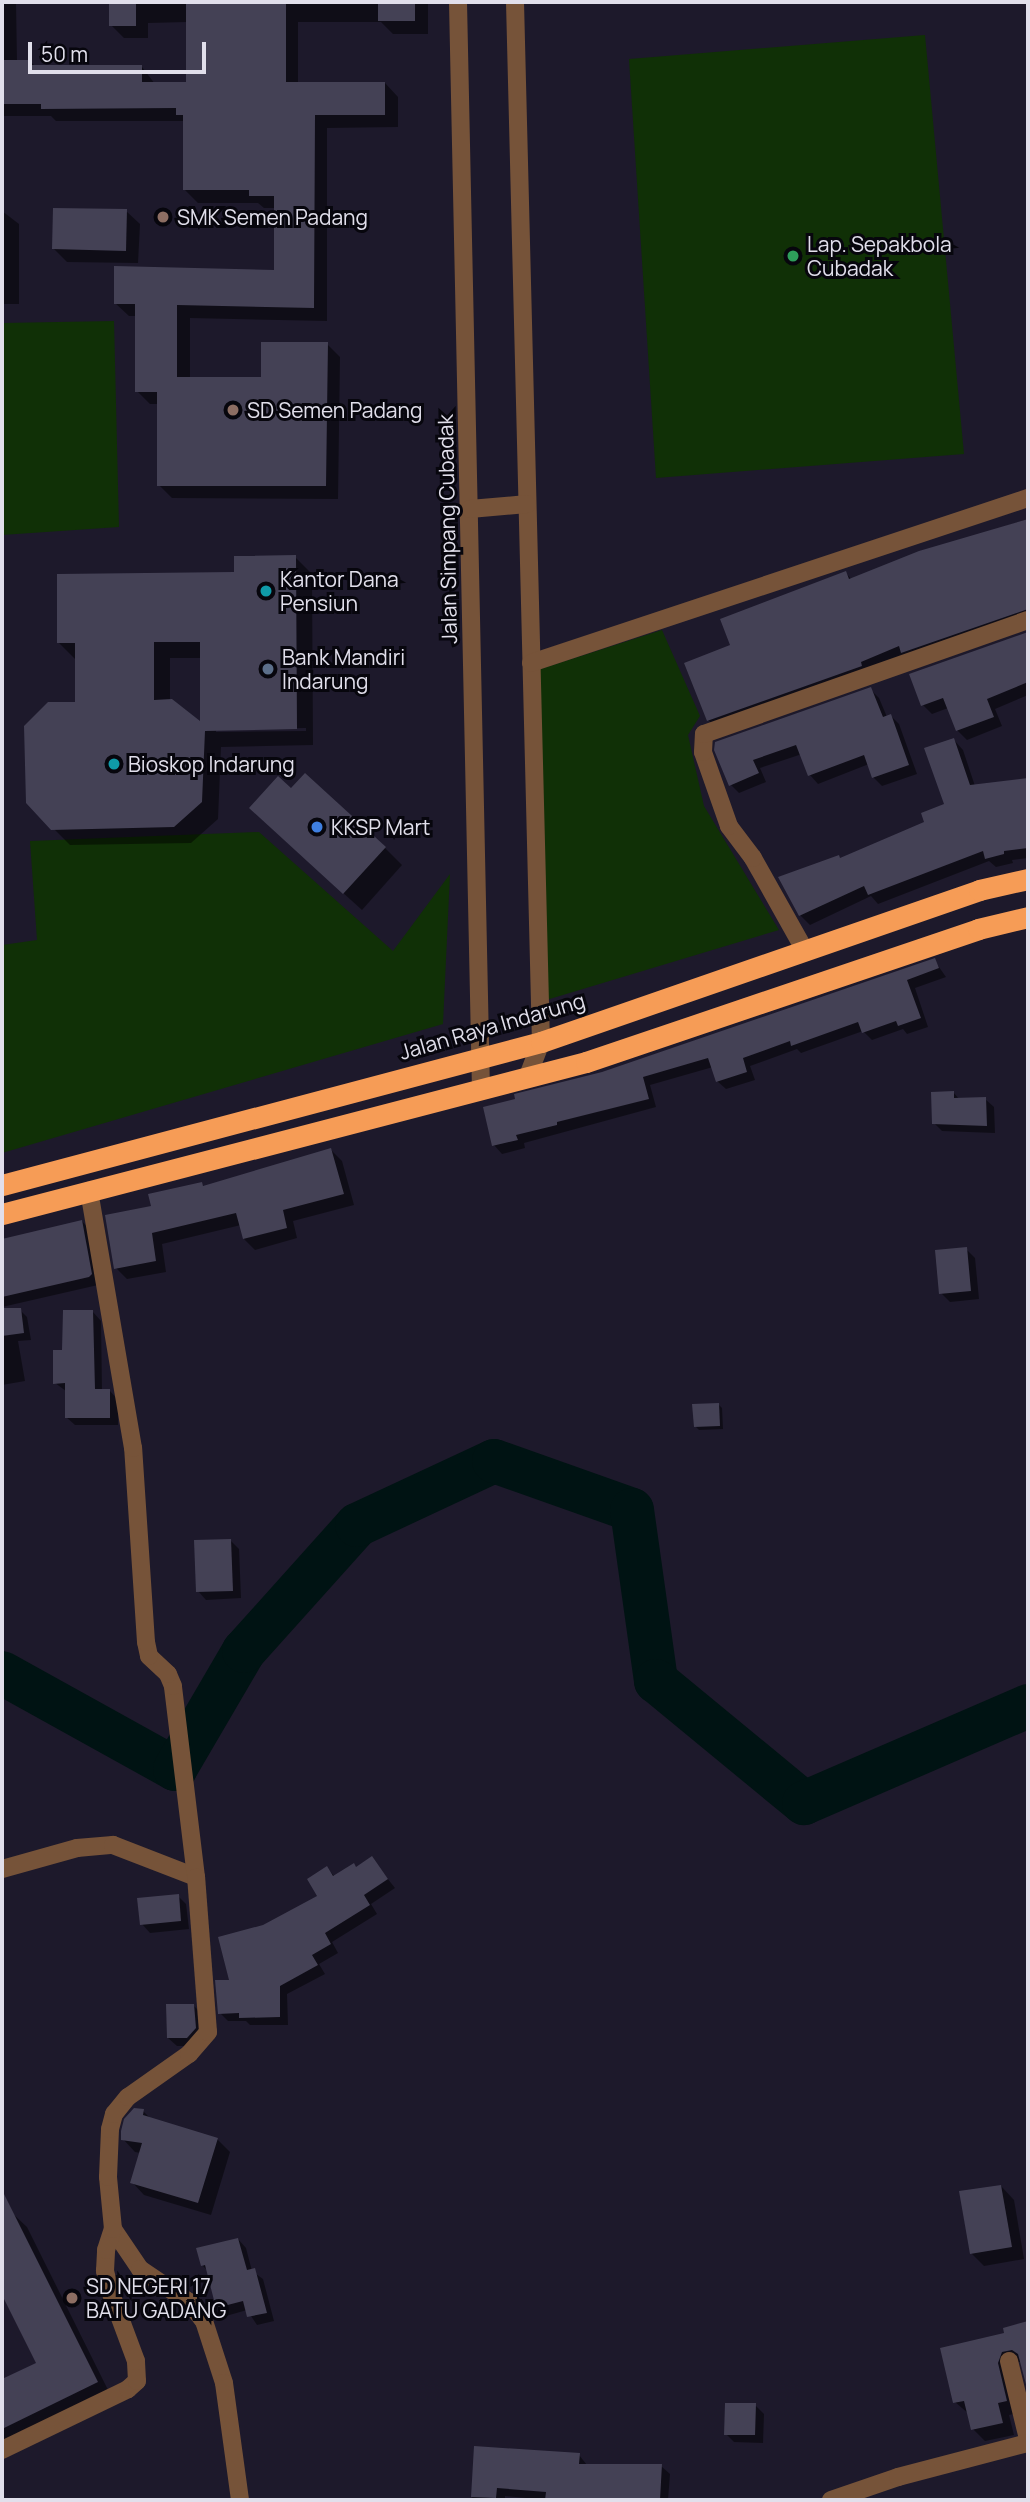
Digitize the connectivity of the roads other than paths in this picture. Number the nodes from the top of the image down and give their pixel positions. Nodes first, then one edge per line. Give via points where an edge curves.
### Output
1 (458, 2) edge
2 (516, 2) edge
3 (1028, 498) edge
4 (527, 504) junction
5 (470, 509) junction
6 (1028, 620) edge
7 (531, 663) junction
8 (1028, 879) edge
9 (1028, 917) edge
10 (804, 949) junction
11 (541, 1042) junction
12 (481, 1056) junction
13 (527, 1078) junction
14 (481, 1091) junction
15 (2, 1185) edge
16 (89, 1191) junction
17 (2, 1214) edge
18 (2, 1869) edge
19 (197, 1877) junction
20 (113, 2229) junction
21 (1009, 2361) dead end
22 (1028, 2441) edge
23 (2, 2450) edge
24 (240, 2500) edge
25 (831, 2500) edge

1 - 5 street, Jalan Simpang Cubadak
2 - 4 street
3 - 7 street
4 - 5 street
4 - 7 street
5 - 12 street, Jalan Simpang Cubadak
6 - 10 street via 704,734 703,752 729,826
7 - 11 street
8 - 10 highway, Jalan Raya Indarung via 979,890
9 - 13 highway via 978,929
10 - 11 highway, Jalan Raya Indarung
11 - 12 highway, Jalan Raya Indarung
11 - 13 street
12 - 14 street, Jalan Simpang Cubadak
12 - 15 highway, Jalan Raya Indarung
13 - 14 highway
14 - 16 highway
16 - 17 highway
16 - 19 street via 133,1448 146,1642 149,1656 168,1674 173,1686
18 - 19 street via 77,1848 113,1845
19 - 20 street via 208,2032 189,2054 128,2097 114,2114 108,2149
20 - 23 street via 105,2271 136,2361 137,2381
20 - 24 street via 140,2269 189,2302 204,2321 224,2383
21 - 22 street
22 - 25 street

